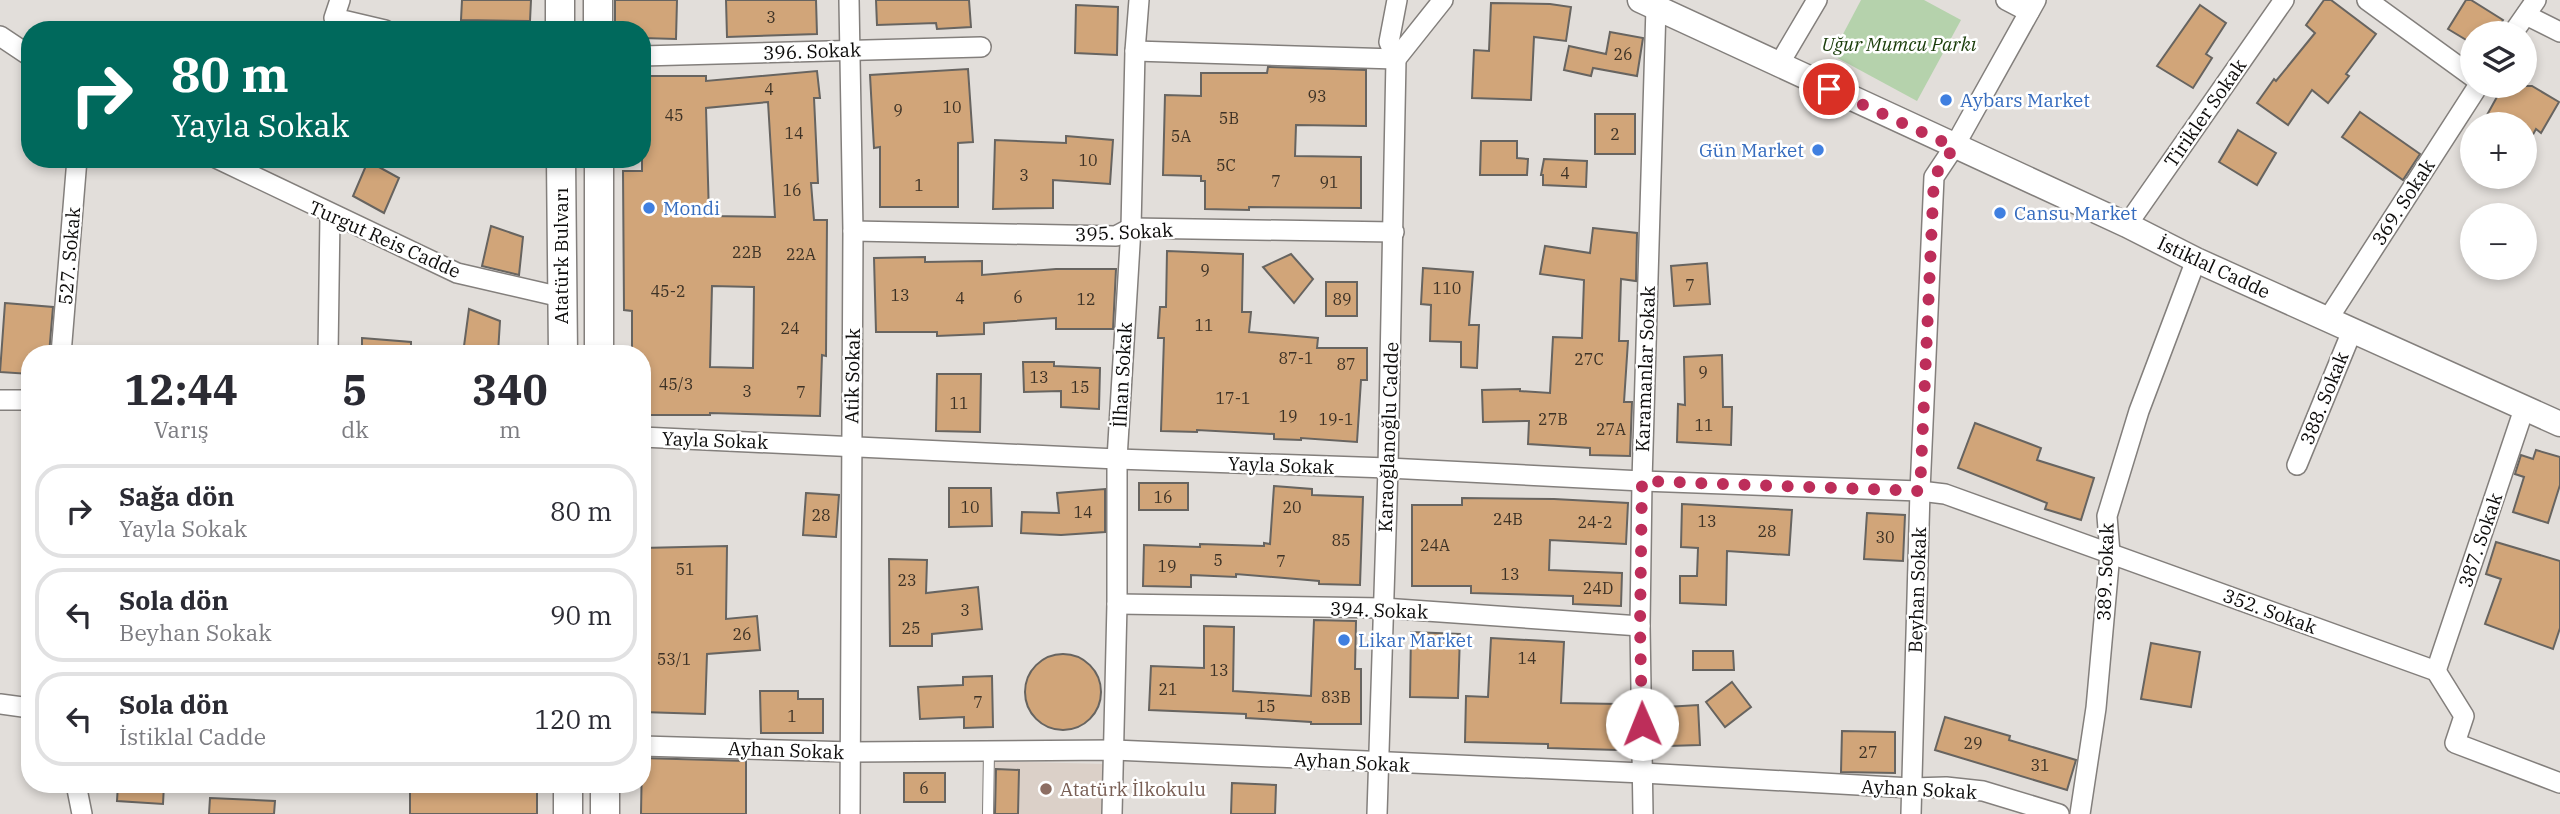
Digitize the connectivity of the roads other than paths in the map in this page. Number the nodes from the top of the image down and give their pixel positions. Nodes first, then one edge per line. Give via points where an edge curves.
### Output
1 (560, 0) edge
2 (598, 0) edge
3 (849, 0) edge
4 (1139, 0) edge
5 (1397, 0) edge
6 (1443, 0) edge
7 (1816, 0) edge
8 (2006, 0) edge
9 (2284, 0) edge
10 (2367, 0) edge
11 (1648, 4) edge
12 (2032, 6) edge
13 (2531, 7) edge
14 (337, 9) edge
15 (364, 21) edge
16 (560, 21) edge
17 (598, 21) edge
18 (2560, 32) edge
19 (0, 36) edge
20 (981, 47) dead end
21 (21, 50) edge
22 (852, 50) junction
23 (1135, 51) junction
24 (651, 56) edge
25 (1396, 59) junction
26 (1778, 66) junction
27 (2460, 68) edge
28 (2470, 98) edge
29 (1954, 147) junction
30 (76, 168) edge
31 (236, 168) edge
32 (561, 168) edge
33 (598, 168) edge
34 (330, 215) junction
35 (2127, 225) junction
36 (1131, 228) junction
37 (853, 231) junction
38 (1394, 232) junction
39 (2196, 260) junction
40 (561, 297) junction
41 (2328, 319) junction
42 (2352, 331) junction
43 (62, 345) edge
44 (328, 345) edge
45 (562, 345) edge
46 (599, 345) edge
47 (0, 400) edge
48 (21, 400) edge
49 (2524, 409) junction
50 (2560, 424) edge
51 (651, 437) edge
52 (851, 446) junction
53 (1117, 460) junction
54 (2297, 465) dead end
55 (1388, 468) junction
56 (1642, 481) junction
57 (1920, 491) junction
58 (2110, 553) junction
59 (1117, 604) junction
60 (1382, 608) junction
61 (1640, 626) junction
62 (2436, 671) junction
63 (0, 704) edge
64 (21, 707) edge
65 (651, 746) edge
66 (1114, 750) junction
67 (989, 751) junction
68 (851, 752) junction
69 (1380, 763) junction
70 (1643, 773) junction
71 (2560, 783) edge
72 (1912, 788) junction
73 (78, 793) edge
74 (568, 793) edge
75 (605, 793) edge
76 (82, 814) edge
77 (568, 814) edge
78 (605, 814) edge
79 (850, 814) edge
80 (988, 814) edge
81 (1112, 814) edge
82 (1377, 814) edge
83 (1643, 814) edge
84 (1910, 814) edge
85 (2059, 814) edge
86 (2080, 814) edge

1 - 16 main road
2 - 17 main road
3 - 22 street, Atik Sokak
4 - 23 street, İlhan Sokak
5 - 25 street, Karaoğlanoğlu Cadde via 1389,42
6 - 25 street
7 - 26 street
8 - 12 street
9 - 35 street, Tirikler Sokak
10 - 27 street
11 - 26 street, İstiklal Cadde
11 - 56 street, Karamanlar Sokak
12 - 29 street, Beyhan Sokak
13 - 18 street
14 - 15 street
19 - 21 street
20 - 22 street, 396. Sokak
22 - 24 street, 396. Sokak
22 - 37 street, Atik Sokak
23 - 25 street
23 - 36 street, İlhan Sokak
25 - 38 street, Karaoğlanoğlu Cadde
26 - 29 street, İstiklal Cadde
28 - 41 street, 369. Sokak
29 - 35 street, İstiklal Cadde
29 - 57 street, Beyhan Sokak via 1934,177
30 - 43 street, 527. Sokak
31 - 34 street, Turgut Reis Cadde
32 - 40 main road, Atatürk Bulvarı
33 - 46 main road, Atatürk Bulvarı
34 - 40 street, Turgut Reis Cadde via 457,273
34 - 44 street
35 - 39 street, İstiklal Cadde
36 - 37 street, 395. Sokak via 1116,236
36 - 38 street, 395. Sokak
36 - 53 street, İlhan Sokak
37 - 52 street, Atik Sokak
38 - 55 street, Karaoğlanoğlu Cadde
39 - 41 street, İstiklal Cadde
39 - 58 street, 389. Sokak via 2139,411 2107,516
40 - 45 main road, Atatürk Bulvarı
41 - 42 street, İstiklal Cadde
42 - 49 street, İstiklal Cadde
42 - 54 street, 388. Sokak
47 - 48 street
49 - 50 street, İstiklal Cadde
49 - 62 street, 387. Sokak
51 - 52 street, Yayla Sokak
52 - 53 street, Yayla Sokak
52 - 68 street, Atik Sokak
53 - 55 street, Yayla Sokak
53 - 59 street, İlhan Sokak
55 - 56 street, Yayla Sokak
55 - 60 street, Karaoğlanoğlu Cadde
56 - 57 street, Yayla Sokak
56 - 61 street, Karamanlar Sokak
57 - 58 street, 352. Sokak via 1945,494
57 - 72 street, Beyhan Sokak
58 - 62 street, 352. Sokak
58 - 86 street, 389. Sokak via 2096,708
59 - 60 street, 394. Sokak
59 - 66 street, İlhan Sokak
60 - 61 street, 394. Sokak
60 - 69 street, Karaoğlanoğlu Cadde
61 - 70 street, Karamanlar Sokak
62 - 71 street via 2464,716 2455,743
63 - 64 street
65 - 68 street, Ayhan Sokak
66 - 67 street, Ayhan Sokak
66 - 69 street, Ayhan Sokak
66 - 81 street, İlhan Sokak
67 - 68 street, Ayhan Sokak
67 - 80 lane
68 - 79 street, Atik Sokak
69 - 70 street, Ayhan Sokak
69 - 82 street, Karaoğlanoğlu Cadde
70 - 72 street, Ayhan Sokak
70 - 83 street, Karamanlar Sokak
72 - 84 street, Beyhan Sokak
72 - 85 street, Ayhan Sokak via 1983,791
73 - 76 street
74 - 77 main road
75 - 78 main road

